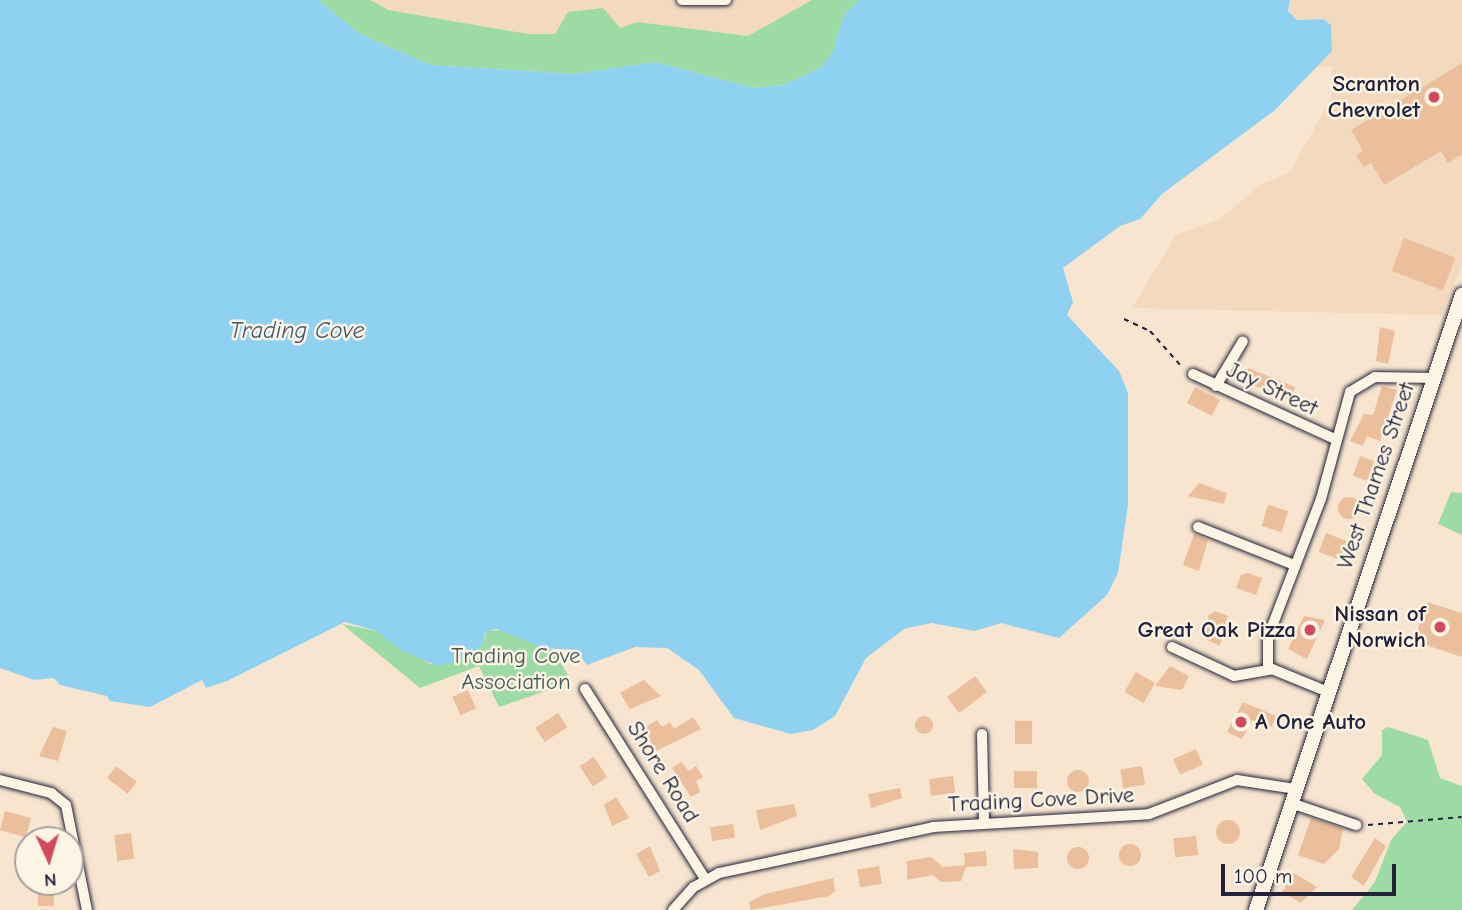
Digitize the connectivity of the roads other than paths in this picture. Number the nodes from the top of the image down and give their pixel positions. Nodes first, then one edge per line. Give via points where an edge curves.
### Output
1 (682, 0) edge
2 (726, 0) edge
3 (1462, 295) edge
4 (1243, 341) dead end
5 (1193, 374) road end
6 (1433, 378) junction
7 (1216, 387) junction
8 (1335, 439) junction
9 (1198, 527) dead end
10 (1292, 564) junction
11 (1172, 647) dead end
12 (1268, 669) junction
13 (585, 688) dead end
14 (1328, 692) junction
15 (982, 734) dead end
16 (0, 780) edge
17 (1294, 796) junction
18 (984, 820) junction
19 (1356, 824) road end
20 (705, 879) junction
21 (87, 910) edge
22 (673, 910) edge
23 (1256, 910) edge

1 - 2 street
3 - 6 main road, West Thames Street
4 - 7 street
5 - 7 street, Jay Street
6 - 8 street via 1380,376 1361,382 1350,392
6 - 14 main road, West Thames Street
7 - 8 street, Jay Street
8 - 10 street via 1321,499
9 - 10 street
10 - 12 street via 1268,637
11 - 12 street via 1234,676
12 - 14 street
13 - 20 street, Shore Road
14 - 17 main road, West Thames Street
15 - 18 street
16 - 21 street via 51,793 66,805
17 - 18 street, Trading Cove Drive via 1237,780 1149,814
17 - 19 street, Trading Cove Drive
17 - 23 main road, West Thames Street
18 - 20 street, Trading Cove Drive
20 - 22 street

